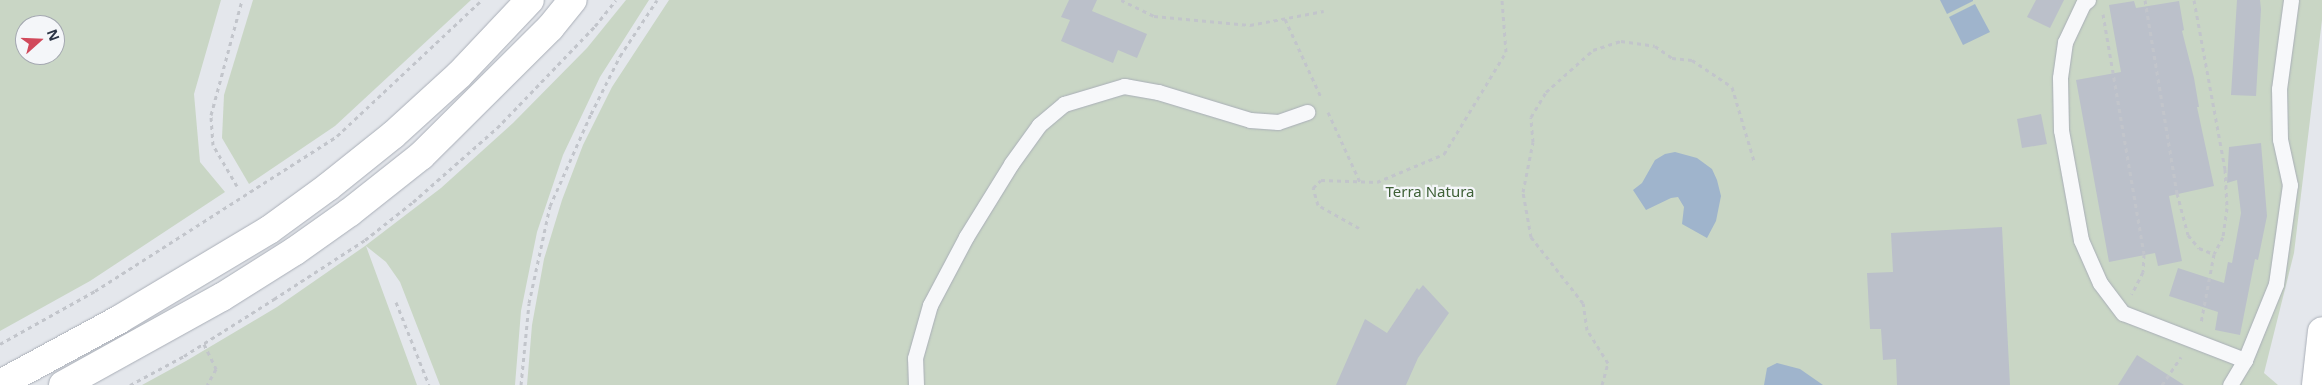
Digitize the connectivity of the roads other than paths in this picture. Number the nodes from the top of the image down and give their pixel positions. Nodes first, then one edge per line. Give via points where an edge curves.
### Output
1 (530, 0) edge
2 (573, 0) edge
3 (2291, 0) edge
4 (2093, 3) edge
5 (1307, 112) dead end
6 (2321, 334) edge
7 (2245, 360) junction
8 (0, 384) edge
9 (63, 385) edge
10 (916, 385) edge
11 (2230, 385) edge
12 (2309, 385) edge
13 (2316, 385) edge

1 - 8 main road via 459,75 393,134 269,230 120,319
2 - 9 main road via 550,28 421,156 350,212 222,297
3 - 7 lane via 2279,88 2280,138 2290,185 2276,284
4 - 7 lane via 2083,4 2065,42 2060,78 2061,130 2082,240 2100,283 2123,313
5 - 10 lane via 1278,122 1250,120 1158,92 1124,86 1064,104 1039,125 1011,164 966,237 930,305 915,358
6 - 12 main road
6 - 13 main road
7 - 11 lane

